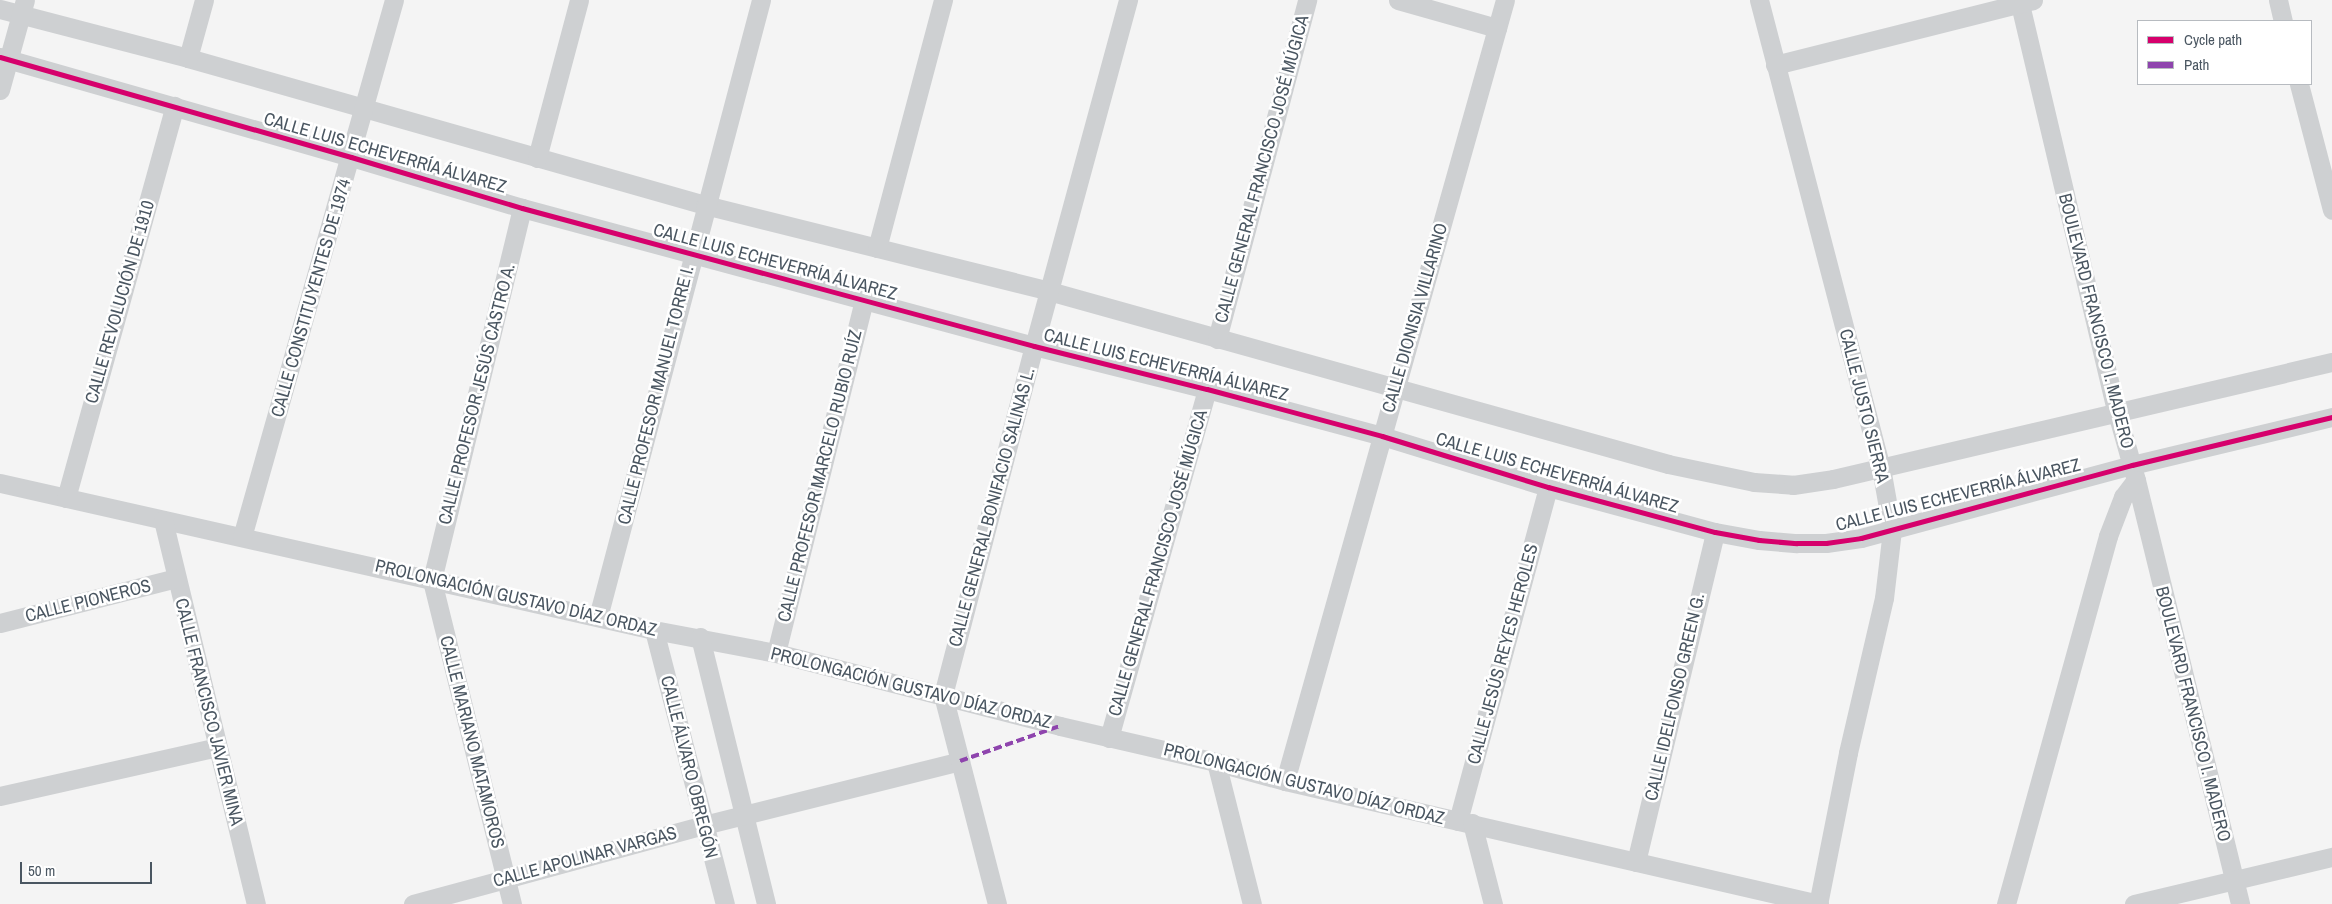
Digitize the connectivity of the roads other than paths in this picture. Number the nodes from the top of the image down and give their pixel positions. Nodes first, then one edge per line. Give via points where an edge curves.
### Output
1 (204, 0) edge
2 (394, 0) edge
3 (579, 0) edge
4 (761, 0) edge
5 (943, 0) edge
6 (1128, 0) edge
7 (1307, 0) edge
8 (1398, 0) edge
9 (1505, 0) edge
10 (1759, 0) edge
11 (2278, 0) edge
12 (2024, 1) edge
13 (23, 7) edge
14 (0, 9) edge
15 (2283, 20) edge
16 (1497, 28) junction
17 (4, 58) edge
18 (188, 58) junction
19 (1775, 65) junction
20 (2300, 85) edge
21 (0, 90) edge
22 (175, 106) junction
23 (365, 109) junction
24 (351, 156) junction
25 (537, 158) junction
26 (705, 205) junction
27 (522, 208) junction
28 (2332, 210) edge
29 (876, 248) junction
30 (692, 254) junction
31 (1049, 291) junction
32 (864, 300) junction
33 (1217, 339) junction
34 (1034, 346) junction
35 (2332, 362) edge
36 (1396, 388) junction
37 (1208, 389) junction
38 (2116, 413) junction
39 (2332, 417) edge
40 (1382, 436) junction
41 (1881, 468) junction
42 (2134, 473) junction
43 (0, 483) edge
44 (1548, 487) junction
45 (66, 498) junction
46 (163, 520) junction
47 (1892, 530) junction
48 (1714, 532) junction
49 (242, 537) junction
50 (176, 578) junction
51 (432, 580) junction
52 (598, 617) junction
53 (0, 623) edge
54 (654, 630) junction
55 (700, 637) junction
56 (776, 653) junction
57 (943, 695) junction
58 (1109, 738) junction
59 (216, 747) junction
60 (960, 761) junction
61 (1216, 762) junction
62 (1285, 781) junction
63 (0, 796) edge
64 (744, 815) junction
65 (1465, 822) junction
66 (704, 825) junction
67 (2332, 857) edge
68 (1636, 862) junction
69 (506, 878) junction
70 (2234, 881) junction
71 (1739, 895) edge
72 (256, 904) edge
73 (413, 904) edge
74 (512, 904) edge
75 (724, 904) edge
76 (766, 904) edge
77 (996, 904) edge
78 (1252, 904) edge
79 (1493, 904) edge
80 (1818, 904) edge
81 (2006, 904) edge
82 (2134, 904) edge
83 (2240, 904) edge

1 - 18 street
2 - 23 street, CALLE CONSTITUYENTES DE 1974
3 - 25 street
4 - 26 street, CALLE PROFESOR MANUEL TORRE I.
5 - 29 street
6 - 31 street, CALLE GENERAL BONIFACIO SALINAS L.
7 - 33 street, CALLE GENERAL FRANCISCO JOSÉ MÚGICA
8 - 16 street
9 - 16 street, CALLE DIONISIA VILLARINO
10 - 19 street, CALLE JUSTO SIERRA
11 - 15 street
12 - 19 street
12 - 38 street, BOULEVARD FRANCISCO I. MADERO
13 - 14 street, CALLE LUIS ECHEVERRÍA ÁLVAREZ
13 - 17 street
13 - 18 street, CALLE LUIS ECHEVERRÍA ÁLVAREZ
16 - 36 street, CALLE DIONISIA VILLARINO
17 - 21 street
17 - 22 street, CALLE LUIS ECHEVERRÍA ÁLVAREZ
18 - 23 street, CALLE LUIS ECHEVERRÍA ÁLVAREZ
19 - 41 street, CALLE JUSTO SIERRA
20 - 28 street
22 - 24 street, CALLE LUIS ECHEVERRÍA ÁLVAREZ
22 - 45 street, CALLE REVOLUCIÓN DE 1910
23 - 24 street, CALLE CONSTITUYENTES DE 1974
23 - 25 street, CALLE LUIS ECHEVERRÍA ÁLVAREZ
24 - 27 street, CALLE LUIS ECHEVERRÍA ÁLVAREZ
24 - 49 street, CALLE CONSTITUYENTES DE 1974
25 - 26 street, CALLE LUIS ECHEVERRÍA ÁLVAREZ
26 - 29 street, CALLE LUIS ECHEVERRÍA ÁLVAREZ
26 - 30 street, CALLE PROFESOR MANUEL TORRE I.
27 - 30 street, CALLE LUIS ECHEVERRÍA ÁLVAREZ
27 - 51 street, CALLE PROFESOR JESÚS CASTRO A.
29 - 31 street, CALLE LUIS ECHEVERRÍA ÁLVAREZ
30 - 32 street, CALLE LUIS ECHEVERRÍA ÁLVAREZ
30 - 52 street, CALLE PROFESOR MANUEL TORRE I.
31 - 33 street, CALLE LUIS ECHEVERRÍA ÁLVAREZ
31 - 34 street, CALLE GENERAL BONIFACIO SALINAS L.
32 - 34 street, CALLE LUIS ECHEVERRÍA ÁLVAREZ
32 - 56 street, CALLE PROFESOR MARCELO RUBIO RUÍZ
33 - 36 street, CALLE LUIS ECHEVERRÍA ÁLVAREZ
34 - 37 street, CALLE LUIS ECHEVERRÍA ÁLVAREZ
34 - 57 street, CALLE GENERAL BONIFACIO SALINAS L.
35 - 38 street, CALLE LUIS ECHEVERRÍA ÁLVAREZ
36 - 40 street, CALLE DIONISIA VILLARINO
36 - 41 street, CALLE LUIS ECHEVERRÍA ÁLVAREZ via 1668,464 1754,482 1806,484
37 - 40 street, CALLE LUIS ECHEVERRÍA ÁLVAREZ
37 - 58 street, CALLE GENERAL FRANCISCO JOSÉ MÚGICA
38 - 41 street, CALLE LUIS ECHEVERRÍA ÁLVAREZ
38 - 42 street, BOULEVARD FRANCISCO I. MADERO
39 - 42 street, CALLE LUIS ECHEVERRÍA ÁLVAREZ
40 - 44 street, CALLE LUIS ECHEVERRÍA ÁLVAREZ
40 - 62 street, CALLE DIONISIA VILLARINO
41 - 47 street, CALLE JUSTO SIERRA
42 - 47 street, CALLE LUIS ECHEVERRÍA ÁLVAREZ
42 - 70 street, BOULEVARD FRANCISCO I. MADERO
42 - 81 street via 2108,536
43 - 45 street, PROLONGACIÓN GUSTAVO DÍAZ ORDAZ
44 - 48 street, CALLE LUIS ECHEVERRÍA ÁLVAREZ
44 - 65 street, CALLE JESÚS REYES HEROLES
45 - 46 street, PROLONGACIÓN GUSTAVO DÍAZ ORDAZ
46 - 49 street, PROLONGACIÓN GUSTAVO DÍAZ ORDAZ
46 - 50 street, CALLE FRANCISCO JAVIER MINA
47 - 48 street, CALLE LUIS ECHEVERRÍA ÁLVAREZ via 1852,539 1797,543
47 - 80 street, CALLE JUSTO SIERRA via 1884,598 1848,753
48 - 68 street, CALLE IDELFONSO GREEN G.
49 - 51 street, PROLONGACIÓN GUSTAVO DÍAZ ORDAZ
50 - 53 street, CALLE PIONEROS
50 - 59 street, CALLE FRANCISCO JAVIER MINA
51 - 52 street, PROLONGACIÓN GUSTAVO DÍAZ ORDAZ
51 - 69 street, CALLE MARIANO MATAMOROS
52 - 54 street, PROLONGACIÓN GUSTAVO DÍAZ ORDAZ
54 - 55 street, PROLONGACIÓN GUSTAVO DÍAZ ORDAZ
54 - 66 street, CALLE ÁLVARO OBREGÓN
55 - 56 street, PROLONGACIÓN GUSTAVO DÍAZ ORDAZ
55 - 64 street
56 - 57 street, PROLONGACIÓN GUSTAVO DÍAZ ORDAZ
57 - 58 street, PROLONGACIÓN GUSTAVO DÍAZ ORDAZ
57 - 60 street
58 - 61 street, PROLONGACIÓN GUSTAVO DÍAZ ORDAZ
59 - 63 street
59 - 72 street, CALLE FRANCISCO JAVIER MINA
60 - 64 street, CALLE APOLINAR VARGAS
60 - 77 street
61 - 62 street, PROLONGACIÓN GUSTAVO DÍAZ ORDAZ
61 - 78 street
62 - 65 street, PROLONGACIÓN GUSTAVO DÍAZ ORDAZ
64 - 66 street, CALLE APOLINAR VARGAS
64 - 76 street
65 - 68 street, PROLONGACIÓN GUSTAVO DÍAZ ORDAZ
65 - 79 street
66 - 69 street, CALLE APOLINAR VARGAS
66 - 75 street, CALLE ÁLVARO OBREGÓN
67 - 70 street
68 - 71 street, PROLONGACIÓN GUSTAVO DÍAZ ORDAZ
69 - 73 street, CALLE APOLINAR VARGAS
69 - 74 street, CALLE MARIANO MATAMOROS
70 - 82 street
70 - 83 street, BOULEVARD FRANCISCO I. MADERO
71 - 80 street, PROLONGACIÓN GUSTAVO DÍAZ ORDAZ

